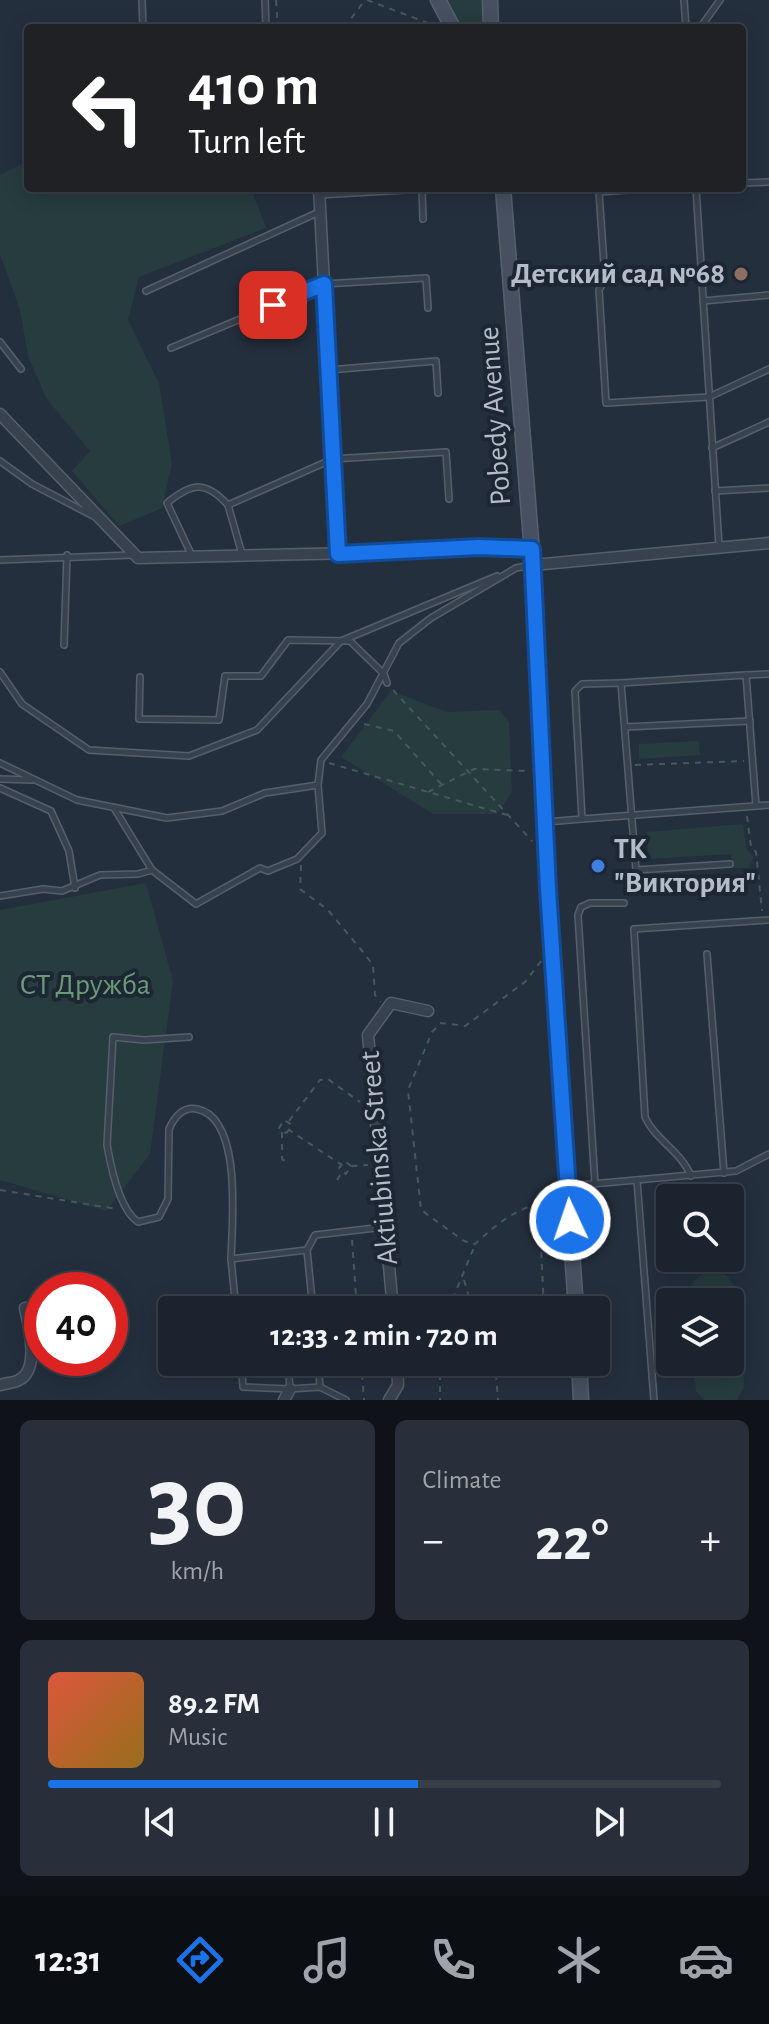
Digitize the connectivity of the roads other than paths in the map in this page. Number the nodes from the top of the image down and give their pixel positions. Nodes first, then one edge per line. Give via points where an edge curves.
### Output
1 (142, 0) edge
2 (265, 0) edge
3 (438, 0) edge
4 (490, 0) edge
5 (684, 0) edge
6 (720, 0) edge
7 (143, 24) edge
8 (266, 24) edge
9 (451, 24) edge
10 (491, 24) edge
11 (686, 24) edge
12 (703, 24) edge
13 (769, 182) edge
14 (746, 183) edge
15 (319, 192) edge
16 (422, 192) edge
17 (503, 192) edge
18 (599, 192) edge
19 (696, 192) edge
20 (320, 212) junction
21 (423, 219) dead end
22 (324, 284) junction
23 (146, 291) dead end
24 (769, 295) edge
25 (703, 301) junction
26 (428, 308) dead end
27 (0, 342) edge
28 (171, 348) dead end
29 (21, 369) dead end
30 (769, 369) edge
31 (328, 370) junction
32 (438, 393) dead end
33 (709, 397) junction
34 (0, 414) edge
35 (769, 422) edge
36 (712, 448) junction
37 (333, 459) junction
38 (0, 461) edge
39 (769, 488) edge
40 (715, 491) junction
41 (449, 499) dead end
42 (228, 505) junction
43 (100, 519) junction
44 (769, 543) edge
45 (719, 546) junction
46 (532, 549) junction
47 (191, 554) junction
48 (242, 554) junction
49 (338, 554) junction
50 (67, 555) junction
51 (132, 555) junction
52 (0, 560) edge
53 (533, 565) junction
54 (516, 568) junction
55 (341, 641) junction
56 (64, 645) dead end
57 (0, 672) edge
58 (384, 674) junction
59 (769, 674) edge
60 (746, 675) junction
61 (140, 677) dead end
62 (387, 683) road end
63 (621, 683) junction
64 (750, 721) junction
65 (625, 727) junction
66 (0, 763) edge
67 (0, 779) edge
68 (33, 780) junction
69 (318, 785) junction
70 (0, 788) edge
71 (769, 805) edge
72 (756, 806) junction
73 (114, 808) junction
74 (631, 816) junction
75 (582, 819) junction
76 (545, 822) junction
77 (730, 864) dead end
78 (152, 870) junction
79 (75, 888) junction
80 (0, 896) edge
81 (624, 903) dead end
82 (766, 920) edge
83 (707, 954) dead end
84 (428, 1011) dead end
85 (189, 1037) dead end
86 (769, 1154) edge
87 (724, 1173) junction
88 (691, 1176) junction
89 (637, 1180) junction
90 (595, 1184) junction
91 (569, 1193) junction
92 (386, 1226) junction
93 (307, 1250) junction
94 (231, 1259) junction
95 (235, 1296) edge
96 (312, 1296) edge
97 (392, 1296) edge
98 (575, 1296) edge
99 (24, 1376) edge
100 (242, 1376) edge
101 (289, 1376) edge
102 (319, 1376) edge
103 (398, 1376) edge
104 (580, 1376) edge
105 (0, 1385) edge
106 (320, 1387) junction
107 (290, 1389) junction
108 (284, 1400) edge
109 (346, 1400) edge
110 (389, 1400) edge
111 (581, 1400) edge
112 (654, 1400) edge

1 - 7 lane
2 - 8 lane
3 - 9 street
4 - 10 street
5 - 11 lane
6 - 12 lane
13 - 14 lane
15 - 20 street
16 - 21 lane
17 - 46 street, Pobedy Avenue
18 - 33 lane via 606,403
19 - 25 lane
20 - 22 street
20 - 23 lane
22 - 26 lane via 426,278
22 - 28 lane
22 - 31 street
24 - 25 lane
25 - 33 lane
27 - 29 lane
30 - 33 lane
31 - 32 lane via 436,361
31 - 37 street
33 - 36 lane
34 - 43 street
35 - 36 lane
36 - 40 lane
37 - 41 lane via 446,452
37 - 42 lane
37 - 49 street
38 - 43 lane
39 - 40 lane
40 - 45 lane
42 - 47 lane via 209,487 200,486 167,503
42 - 48 lane
43 - 51 street
44 - 45 street
45 - 53 street
46 - 49 street
46 - 53 street, Pobedy Avenue
47 - 48 street
47 - 51 street via 144,560
48 - 49 street
50 - 51 lane
50 - 52 lane
50 - 56 lane
53 - 54 lane
53 - 76 street, Pobedy Avenue
54 - 55 lane
54 - 58 lane via 399,643
55 - 57 lane via 257,730 177,758 89,750 22,704
55 - 58 lane via 350,641
55 - 61 lane via 288,640 261,676 225,676 219,720 139,719
58 - 62 lane
58 - 69 lane via 355,721 321,760
59 - 60 lane
60 - 63 lane
60 - 64 lane
63 - 65 lane
63 - 75 lane via 582,684 575,691
64 - 65 lane
64 - 72 lane
65 - 74 lane
66 - 68 lane
67 - 68 lane
68 - 73 lane via 77,800
69 - 73 lane via 265,793 222,811 167,818
69 - 78 lane via 322,833 297,859 268,871 260,868 196,904
70 - 79 lane via 51,811 69,851
71 - 72 lane
72 - 74 lane
73 - 78 lane
74 - 75 lane
74 - 77 lane via 636,870
75 - 76 lane
76 - 91 street, Pobedy Avenue
78 - 79 lane via 100,875
79 - 80 lane
81 - 90 lane via 590,903 578,915
82 - 88 lane via 634,929 645,1117 684,1159
83 - 87 lane
84 - 92 street, Aktiubinska Street via 391,1003 368,1035
85 - 94 lane via 113,1037 107,1145 124,1210 138,1222 159,1217 166,1209 169,1129 178,1114 197,1109 222,1128 233,1206
86 - 87 lane
87 - 88 lane
88 - 89 lane
89 - 90 lane
89 - 112 lane
90 - 91 lane
91 - 98 street, Pobedy Avenue
92 - 93 lane via 315,1235
92 - 97 street, Aktiubinska Street
93 - 94 lane
93 - 96 lane
94 - 95 lane
99 - 105 street
100 - 107 lane via 243,1387
101 - 107 lane
102 - 106 lane
103 - 110 street
104 - 111 street
106 - 107 lane
106 - 109 lane
107 - 108 street

